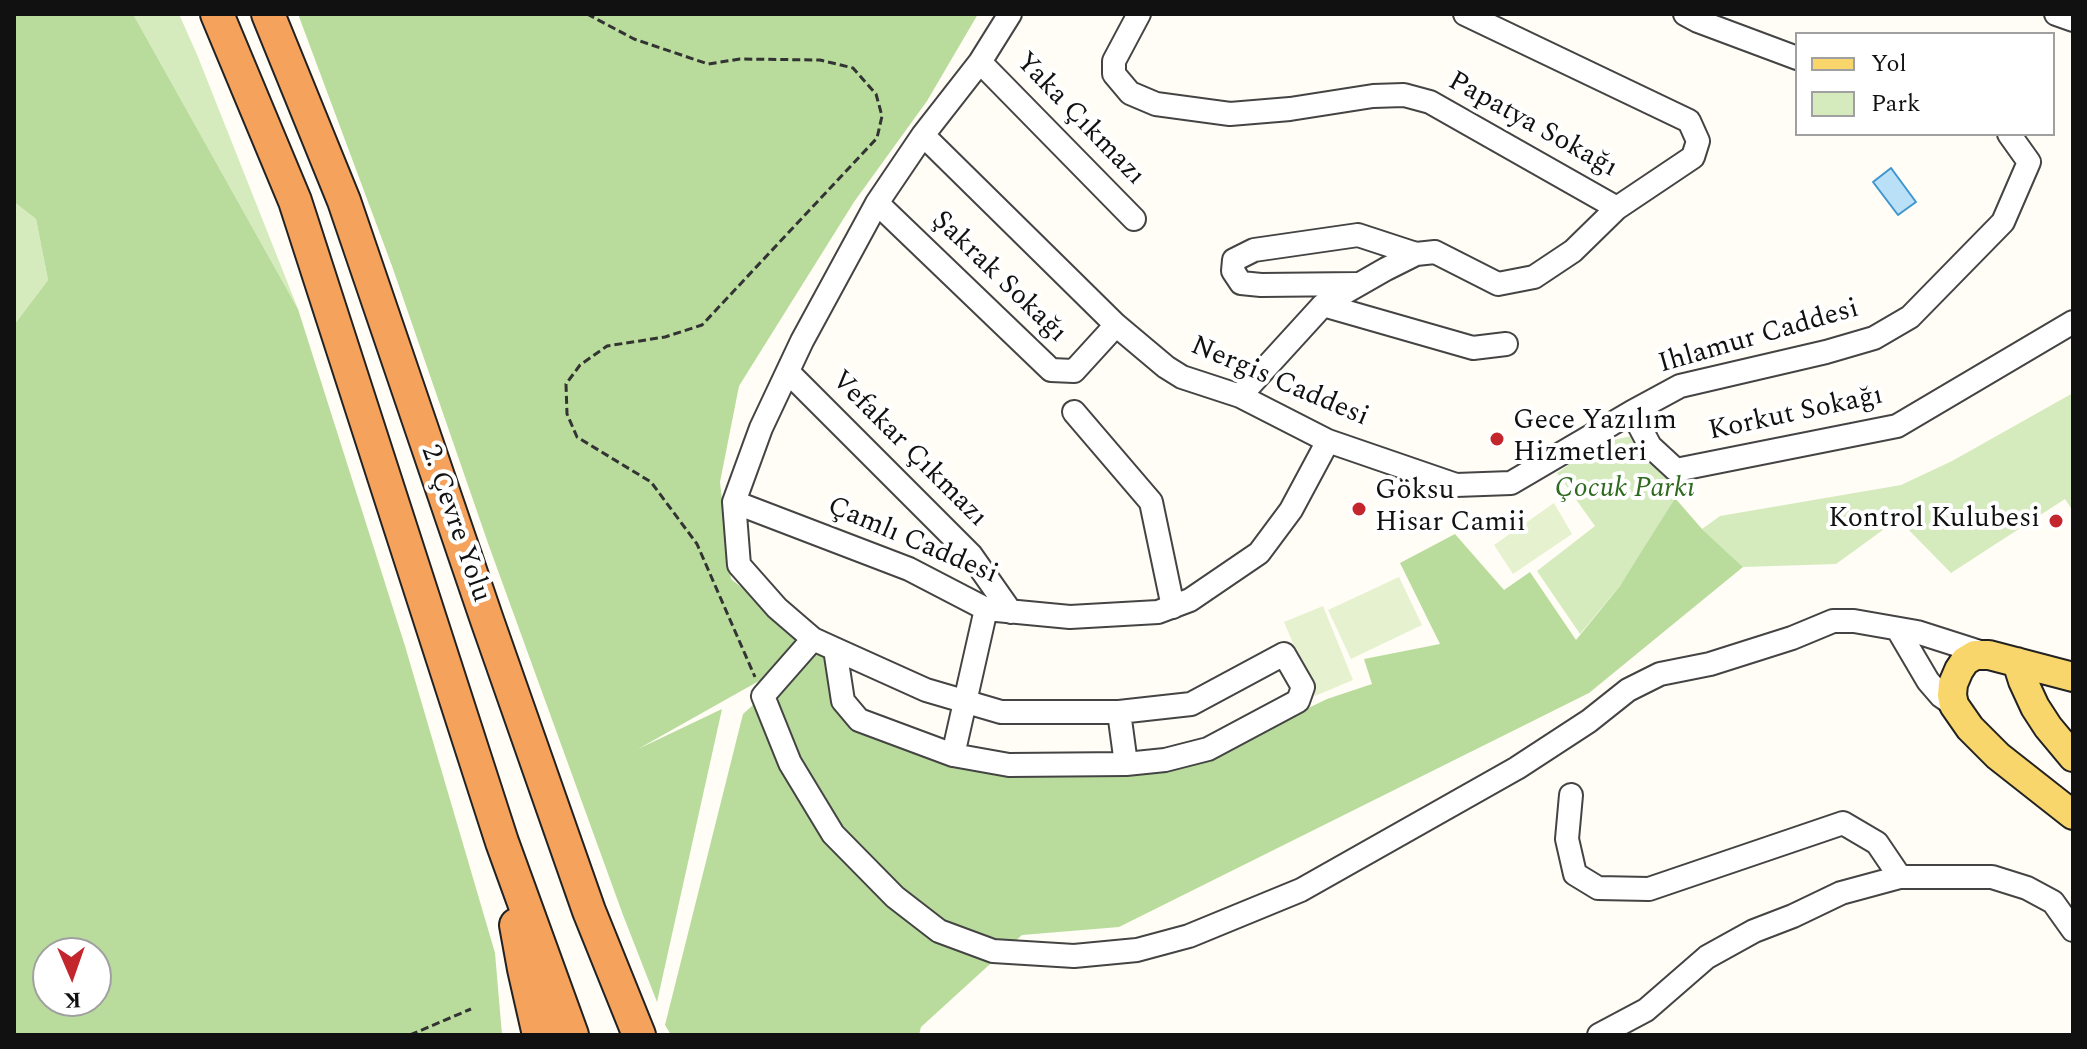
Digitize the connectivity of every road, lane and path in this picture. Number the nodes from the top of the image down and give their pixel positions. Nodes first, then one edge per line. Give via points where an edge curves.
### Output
1 (217, 14) edge
2 (268, 14) edge
3 (587, 14) edge
4 (1010, 14) edge
5 (1139, 14) edge
6 (1465, 14) edge
7 (1685, 14) edge
8 (2056, 14) edge
9 (2073, 20) edge
10 (1795, 57) edge
11 (980, 62) junction
12 (923, 135) junction
13 (2010, 136) edge
14 (877, 203) junction
15 (1617, 208) junction
16 (1134, 219) dead end
17 (1416, 254) junction
18 (1359, 284) junction
19 (1323, 305) junction
20 (2073, 322) edge
21 (1116, 325) junction
22 (1506, 344) dead end
23 (788, 372) junction
24 (1240, 396) junction
25 (1074, 412) dead end
26 (1632, 412) junction
27 (1328, 441) junction
28 (734, 502) junction
29 (1173, 607) junction
30 (986, 609) junction
31 (1011, 612) junction
32 (1898, 630) junction
33 (813, 639) junction
34 (835, 649) junction
35 (1989, 655) junction
36 (2017, 662) junction
37 (2073, 677) edge
38 (763, 696) junction
39 (965, 701) junction
40 (1954, 705) junction
41 (1119, 712) junction
42 (953, 755) junction
43 (2073, 757) edge
44 (1126, 764) junction
45 (1571, 795) dead end
46 (2073, 797) edge
47 (2073, 815) edge
48 (502, 842) junction
49 (1900, 877) junction
50 (2073, 930) edge
51 (524, 969) junction
52 (471, 1009) dead end
53 (410, 1035) edge
54 (539, 1035) edge
55 (549, 1035) edge
56 (572, 1035) edge
57 (639, 1035) edge
58 (1599, 1035) edge

1 - 48 highway, 2. Çevre Yolu via 295,201
2 - 57 highway, 2. Çevre Yolu via 344,201 589,911
3 - 38 path via 634,39 708,64 820,60 853,68 876,94 882,116 877,138 702,325 607,346 580,365 566,384 567,414 577,437 651,482 697,544
4 - 11 street
5 - 15 street, Papatya Sokağı via 1114,61 1114,74 1130,93 1156,104 1230,114 1404,95 1430,102
6 - 15 street via 1689,121 1698,141 1693,157
7 - 10 street
8 - 9 street
11 - 12 street
11 - 16 street, Yaka Çıkmazı
12 - 14 street
12 - 21 street, Nergis Caddesi
13 - 26 street, Ihlamur Caddesi via 2029,162 2003,222 1910,317 1874,338 1680,386
14 - 21 street, Şakrak Sokağı via 1051,370 1074,371
14 - 23 street
15 - 17 street via 1573,251 1534,277 1498,284 1435,252
17 - 18 street
17 - 18 street via 1358,235 1254,250 1234,260 1233,271 1241,283
18 - 19 street
19 - 22 street via 1473,348
19 - 24 street
20 - 26 street, Korkut Sokağı via 1897,426 1676,470 1650,446
21 - 24 street, Nergis Caddesi via 1182,377
23 - 28 street
23 - 31 street, Vefakar Çıkmazı via 971,555
24 - 27 street, Nergis Caddesi
25 - 29 street via 1151,502
26 - 27 street, Nergis Caddesi via 1511,483 1456,485
27 - 29 street, Çamlı Caddesi via 1291,510 1259,553
28 - 30 street, Çamlı Caddesi via 909,569
28 - 33 street via 739,565
29 - 31 street, Çamlı Caddesi via 1070,617
30 - 31 street, Çamlı Caddesi
30 - 39 street
32 - 35 street
32 - 38 street via 1833,621 1710,664 1660,674 1628,690 1517,768 1301,890 1189,936 1137,950 1074,956 993,951 939,931 895,897 833,834 790,763
32 - 40 street via 1928,681
33 - 34 street
33 - 38 street
34 - 39 street via 926,690
34 - 42 street via 843,701 859,720
35 - 36 main road
35 - 40 main road via 1965,661 1953,684
36 - 37 main road
36 - 43 main road via 2035,707
39 - 41 street via 1001,712
39 - 42 street
40 - 46 main road
40 - 47 main road via 1998,756
41 - 44 street
41 - 44 street via 1191,704 1284,654 1303,687 1298,701 1208,749
42 - 44 street via 1009,765
45 - 49 street via 1567,839 1575,874 1598,888 1649,889 1843,823 1877,843
48 - 51 highway
48 - 56 highway, 2. Çevre Yolu
49 - 50 street via 1992,877 2053,902
49 - 58 street via 1841,893 1742,938 1707,957 1646,1010
51 - 54 highway
51 - 55 highway
52 - 53 path

